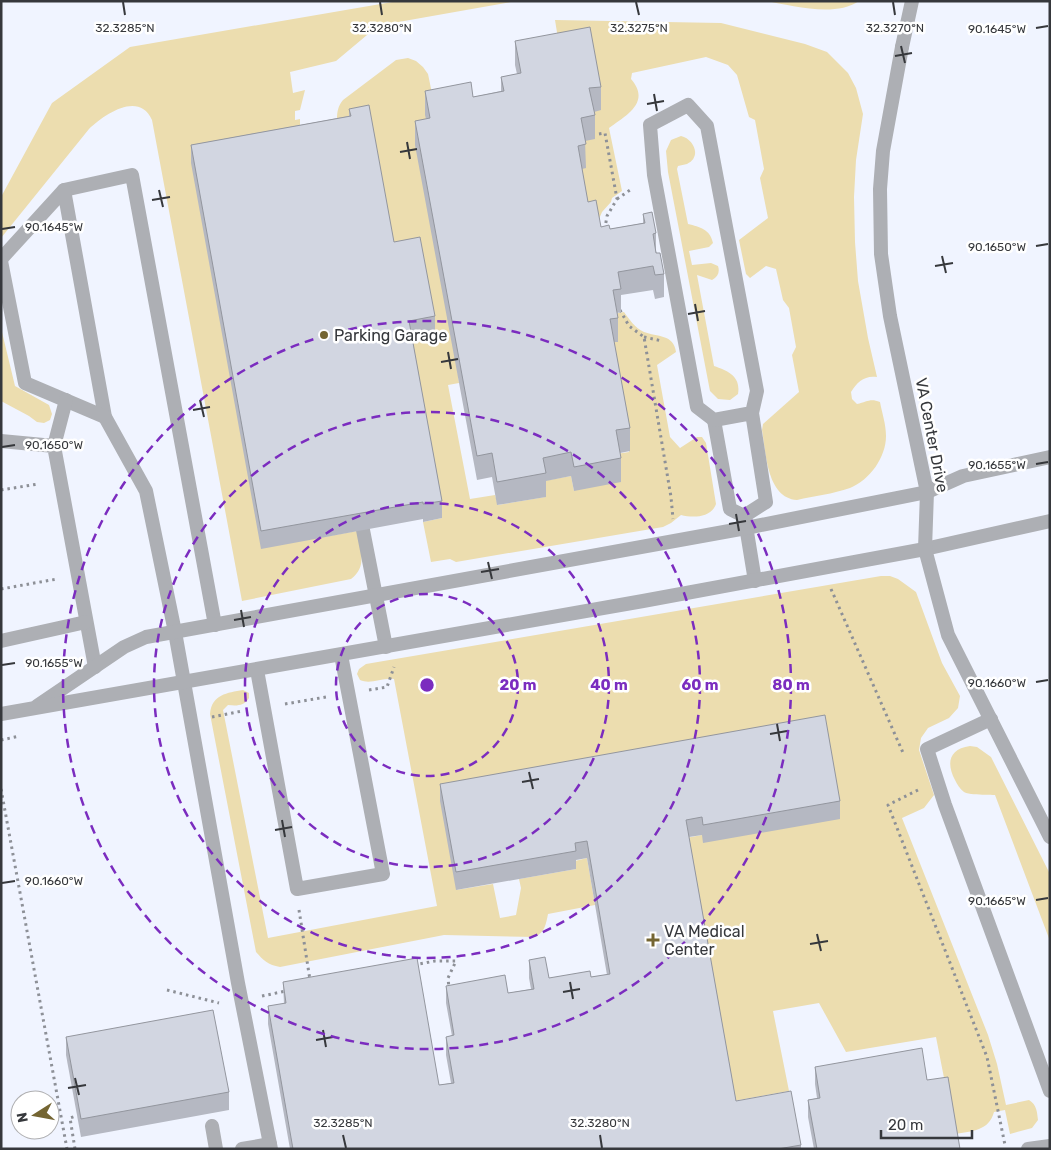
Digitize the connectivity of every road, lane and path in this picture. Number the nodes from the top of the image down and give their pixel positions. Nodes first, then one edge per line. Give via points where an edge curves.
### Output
1 (912, 1) edge
2 (599, 134) dead end
3 (64, 190) junction
4 (606, 235) edge
5 (1, 260) edge
6 (618, 304) edge
7 (66, 400) junction
8 (752, 413) junction
9 (105, 417) junction
10 (714, 420) junction
11 (1, 441) edge
12 (54, 446) junction
13 (1050, 456) edge
14 (38, 484) dead end
15 (1, 490) edge
16 (927, 492) junction
17 (673, 519) dead end
18 (1050, 521) edge
19 (745, 522) junction
20 (363, 530) edge
21 (925, 549) junction
22 (65, 578) dead end
23 (755, 580) junction
24 (830, 588) dead end
25 (1, 589) edge
26 (376, 596) junction
27 (86, 622) junction
28 (215, 625) junction
29 (174, 632) junction
30 (1, 641) edge
31 (386, 647) junction
32 (341, 655) junction
33 (396, 663) dead end
34 (94, 667) junction
35 (257, 670) junction
36 (183, 683) junction
37 (349, 693) junction
38 (264, 708) junction
39 (32, 709) junction
40 (1, 714) edge
41 (991, 719) junction
42 (190, 720) junction
43 (907, 764) dead end
44 (915, 781) dead end
45 (1, 789) edge
46 (919, 790) junction
47 (945, 805) junction
48 (1050, 836) edge
49 (297, 889) junction
50 (406, 967) edge
51 (311, 985) edge
52 (450, 988) edge
53 (294, 989) edge
54 (167, 990) dead end
55 (242, 1000) junction
56 (1050, 1092) edge
57 (76, 1116) edge
58 (212, 1126) dead end
59 (270, 1146) edge
60 (1050, 1146) edge
61 (67, 1149) edge
62 (75, 1149) edge
63 (216, 1149) edge
64 (242, 1149) edge
65 (1006, 1149) edge
66 (1028, 1149) edge

1 - 16 street, VA Center Drive via 883,151 881,254 890,316
2 - 4 path via 605,133 617,199 607,216
3 - 5 street
3 - 9 street
3 - 28 street via 132,175
5 - 7 street via 25,383
6 - 17 path via 629,326 644,337
7 - 9 street
7 - 12 street
8 - 10 street
8 - 10 street via 757,391 706,126 688,105 650,125 654,175 697,407
8 - 19 street via 766,502
9 - 29 street via 146,491
10 - 19 street via 730,509
11 - 12 street
12 - 27 street
13 - 16 street via 962,476
14 - 15 path
16 - 19 street
16 - 21 street, VA Center Drive
18 - 21 street
19 - 23 street
19 - 26 street
20 - 26 street
21 - 23 street
21 - 41 street, VA Center Drive via 948,635
22 - 25 path
23 - 31 street
24 - 43 path
26 - 28 street
26 - 31 street
27 - 30 street
27 - 34 street
28 - 29 street
29 - 34 street via 146,637
29 - 36 street
31 - 32 street
32 - 35 street
32 - 37 street
33 - 37 path via 387,686
34 - 39 street
35 - 36 street
35 - 38 street
36 - 39 street
36 - 42 street
37 - 38 path
37 - 49 street via 383,874
38 - 42 path
38 - 49 street
39 - 40 street
41 - 47 street via 927,749
41 - 48 street, VA Center Drive
42 - 55 street
44 - 46 path
45 - 61 path
46 - 47 path
46 - 65 path via 888,805 987,1057
47 - 56 street
49 - 51 path
50 - 52 path via 434,961 456,961 448,978
53 - 55 path
54 - 55 path via 220,1004
55 - 59 street
57 - 62 path via 70,1118
58 - 63 street
59 - 64 street
60 - 66 street

